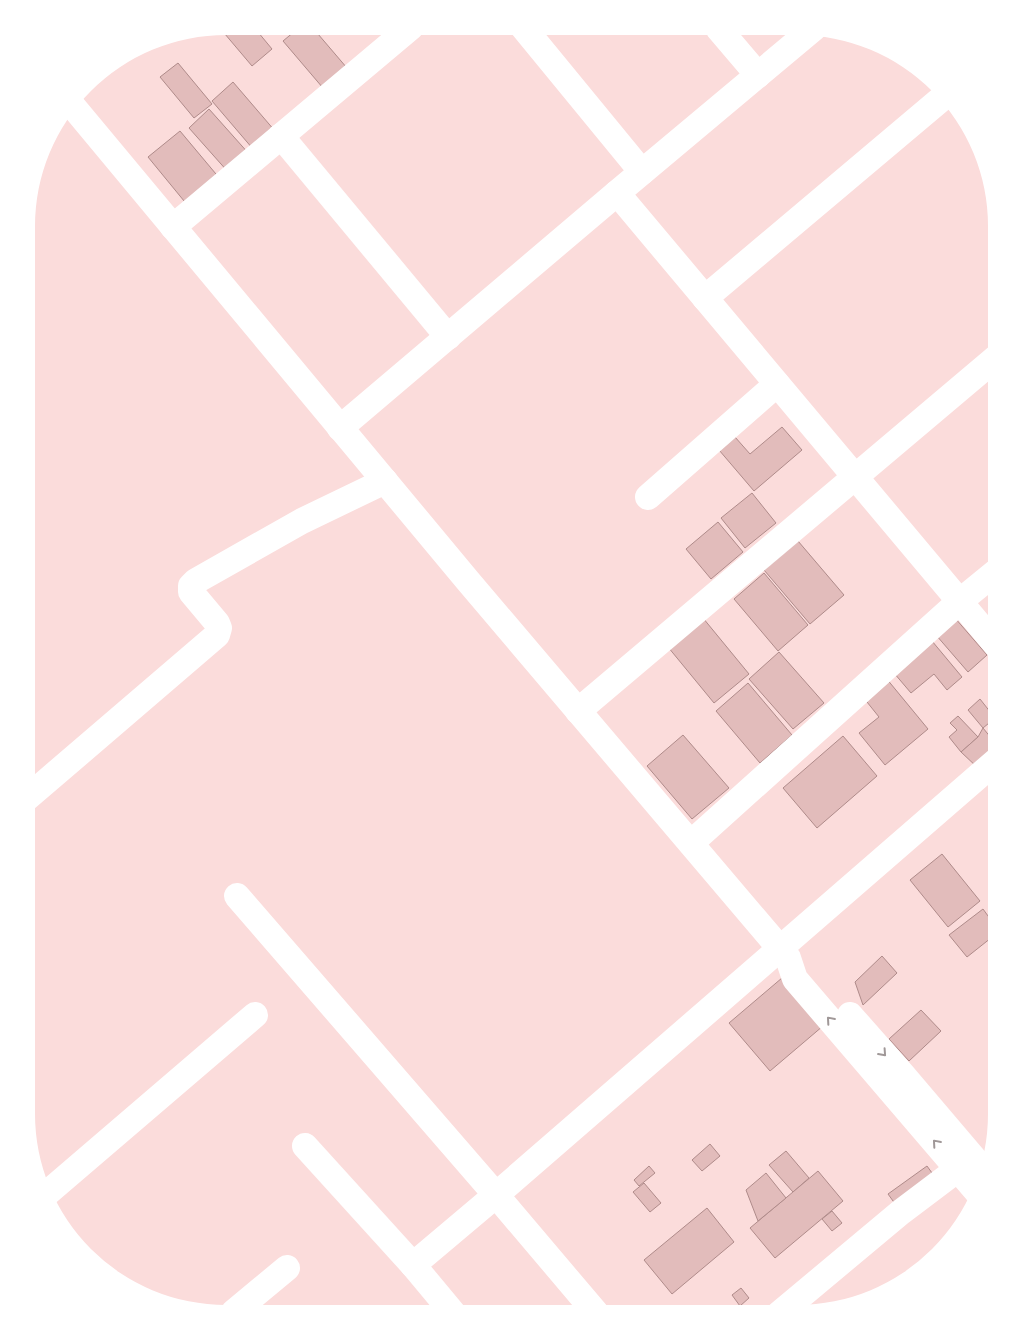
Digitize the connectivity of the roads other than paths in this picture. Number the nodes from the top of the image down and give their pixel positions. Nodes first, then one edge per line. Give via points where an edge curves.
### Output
1 (401, 35) edge
2 (530, 35) edge
3 (724, 35) edge
4 (806, 35) edge
5 (758, 75) junction
6 (940, 99) edge
7 (75, 109) edge
8 (281, 136) junction
9 (642, 172) junction
10 (617, 193) junction
11 (172, 226) junction
12 (705, 298) junction
13 (448, 337) junction
14 (988, 365) edge
15 (777, 384) junction
16 (340, 428) junction
17 (854, 477) junction
18 (385, 481) junction
19 (648, 497) dead end
20 (988, 579) edge
21 (960, 602) junction
22 (988, 636) edge
23 (578, 711) junction
24 (988, 768) edge
25 (35, 791) edge
26 (691, 843) junction
27 (237, 896) dead end
28 (784, 953) junction
29 (255, 1015) dead end
30 (305, 1146) dead end
31 (981, 1167) edge
32 (958, 1168) junction
33 (973, 1187) edge
34 (51, 1189) edge
35 (496, 1195) junction
36 (413, 1265) junction
37 (287, 1268) dead end
38 (242, 1305) edge
39 (446, 1305) edge
40 (589, 1305) edge
41 (790, 1305) edge

1 - 8 street
2 - 9 street
3 - 5 street
4 - 5 street
5 - 9 street
6 - 12 street
7 - 11 street
8 - 11 street
8 - 13 street
9 - 10 street
10 - 12 street
10 - 13 street
11 - 16 street
12 - 15 street
13 - 16 street
14 - 17 street
15 - 17 street
15 - 19 street
16 - 18 street
17 - 21 street
17 - 23 street
18 - 23 street
18 - 25 street via 302,520 196,581 191,592 217,623 217,635
20 - 21 street
21 - 22 street
21 - 26 street
23 - 26 street
24 - 28 street
26 - 28 street
27 - 35 street
28 -> 31 street via 805,966
32 -> 28 street via 795,979
28 - 35 street
29 - 34 street
30 - 36 street
32 - 33 street
32 - 41 street
35 - 36 street
35 - 40 street
36 - 39 street
37 - 38 street

